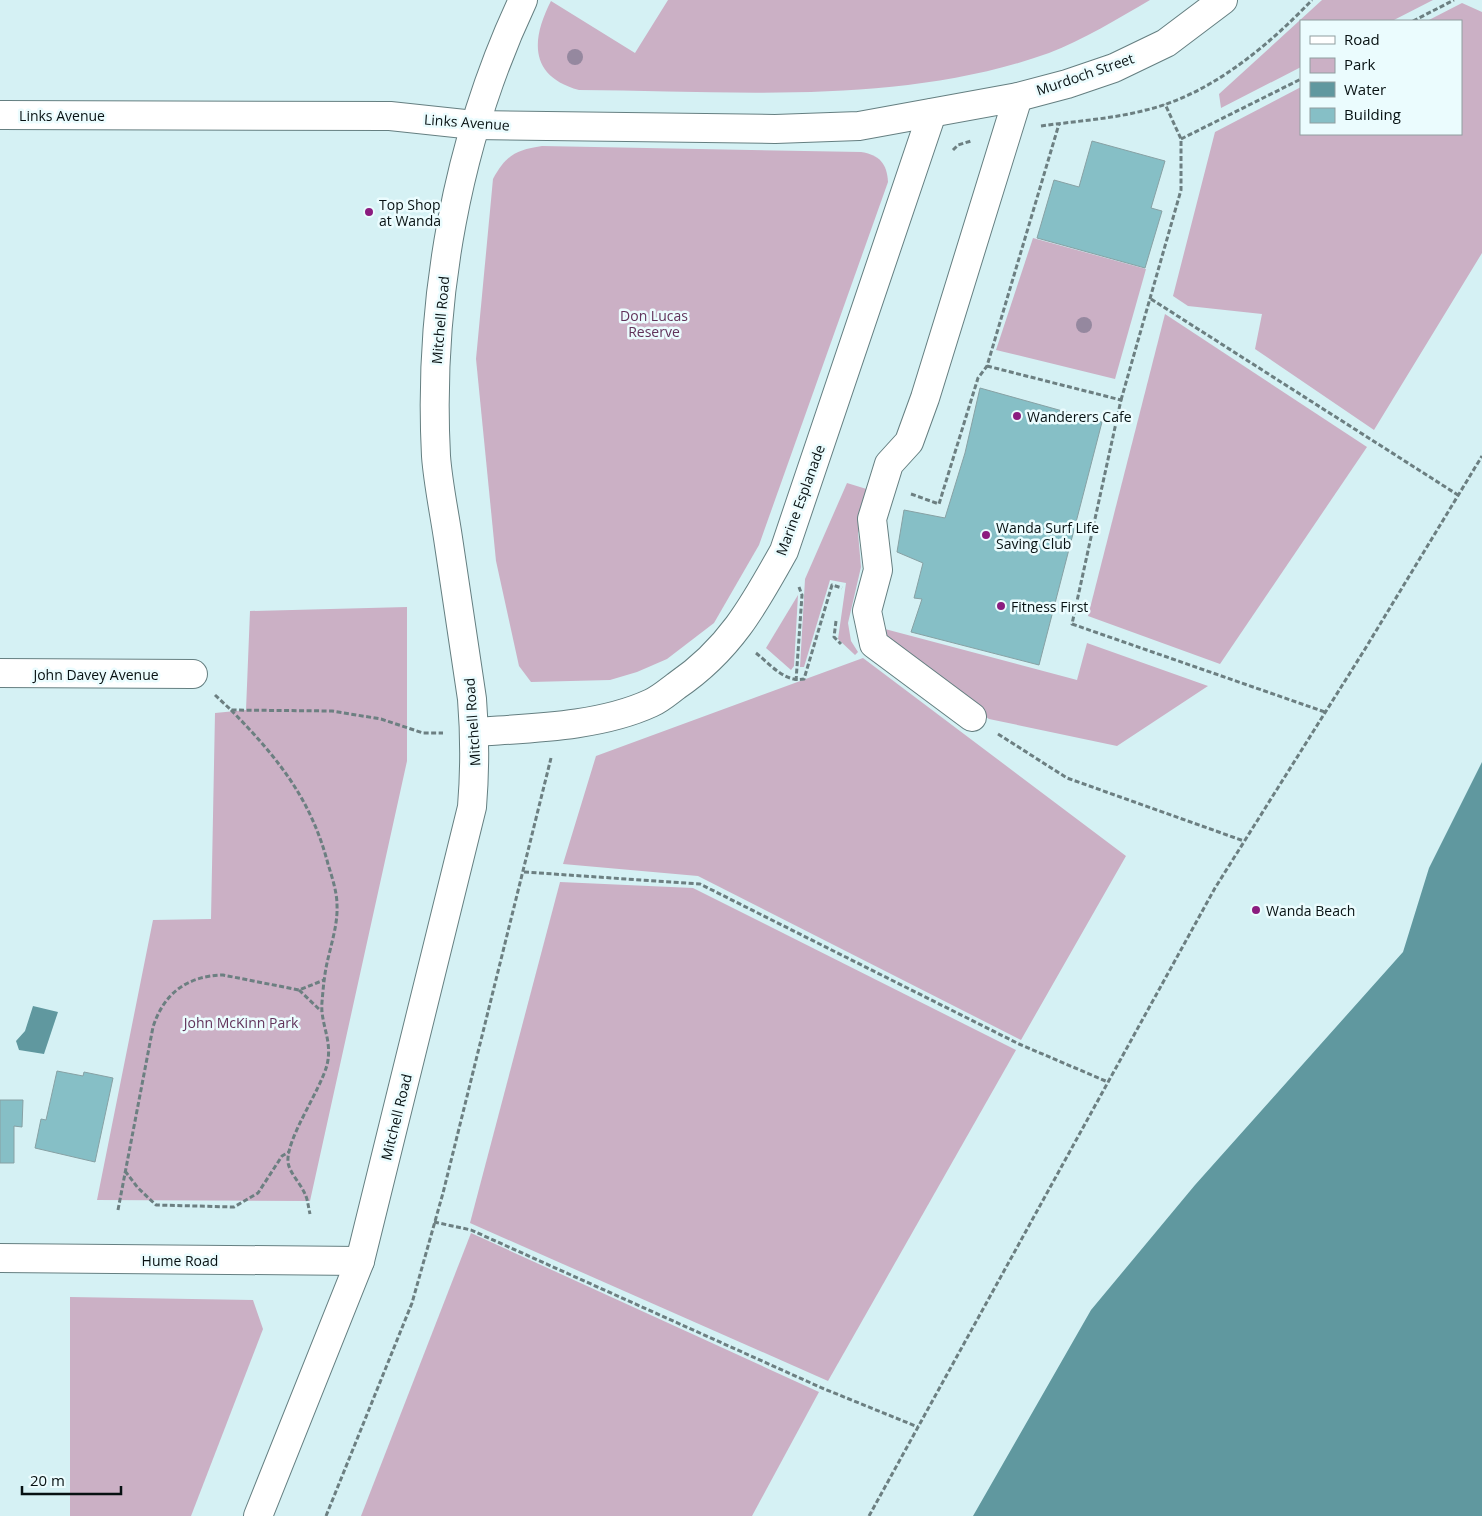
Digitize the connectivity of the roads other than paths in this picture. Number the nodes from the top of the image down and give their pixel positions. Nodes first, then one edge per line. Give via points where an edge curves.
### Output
1 (523, 0) edge
2 (1223, 0) edge
3 (1018, 97) junction
4 (932, 113) junction
5 (0, 115) edge
6 (474, 125) junction
7 (0, 673) edge
8 (193, 674) road end
9 (972, 717) road end
10 (475, 732) junction
11 (0, 1258) edge
12 (360, 1261) junction
13 (258, 1516) edge

1 - 6 street, Mitchell Road via 500,48
2 - 3 street, Murdoch Street via 1166,43 1131,60 1067,84
3 - 4 street, Murdoch Street
3 - 9 street via 909,442 889,464 872,519 878,570 867,611 874,644
4 - 6 street, Links Avenue via 859,126 775,129
4 - 10 street, Marine Esplanade via 784,552 727,643 696,672 652,703 609,717
5 - 6 street, Links Avenue via 390,116
6 - 10 street, Mitchell Road via 442,285 435,372 436,457
7 - 8 street, John Davey Avenue
10 - 12 street, Mitchell Road via 475,772 464,842
11 - 12 street, Hume Road
12 - 13 street, Mitchell Road

